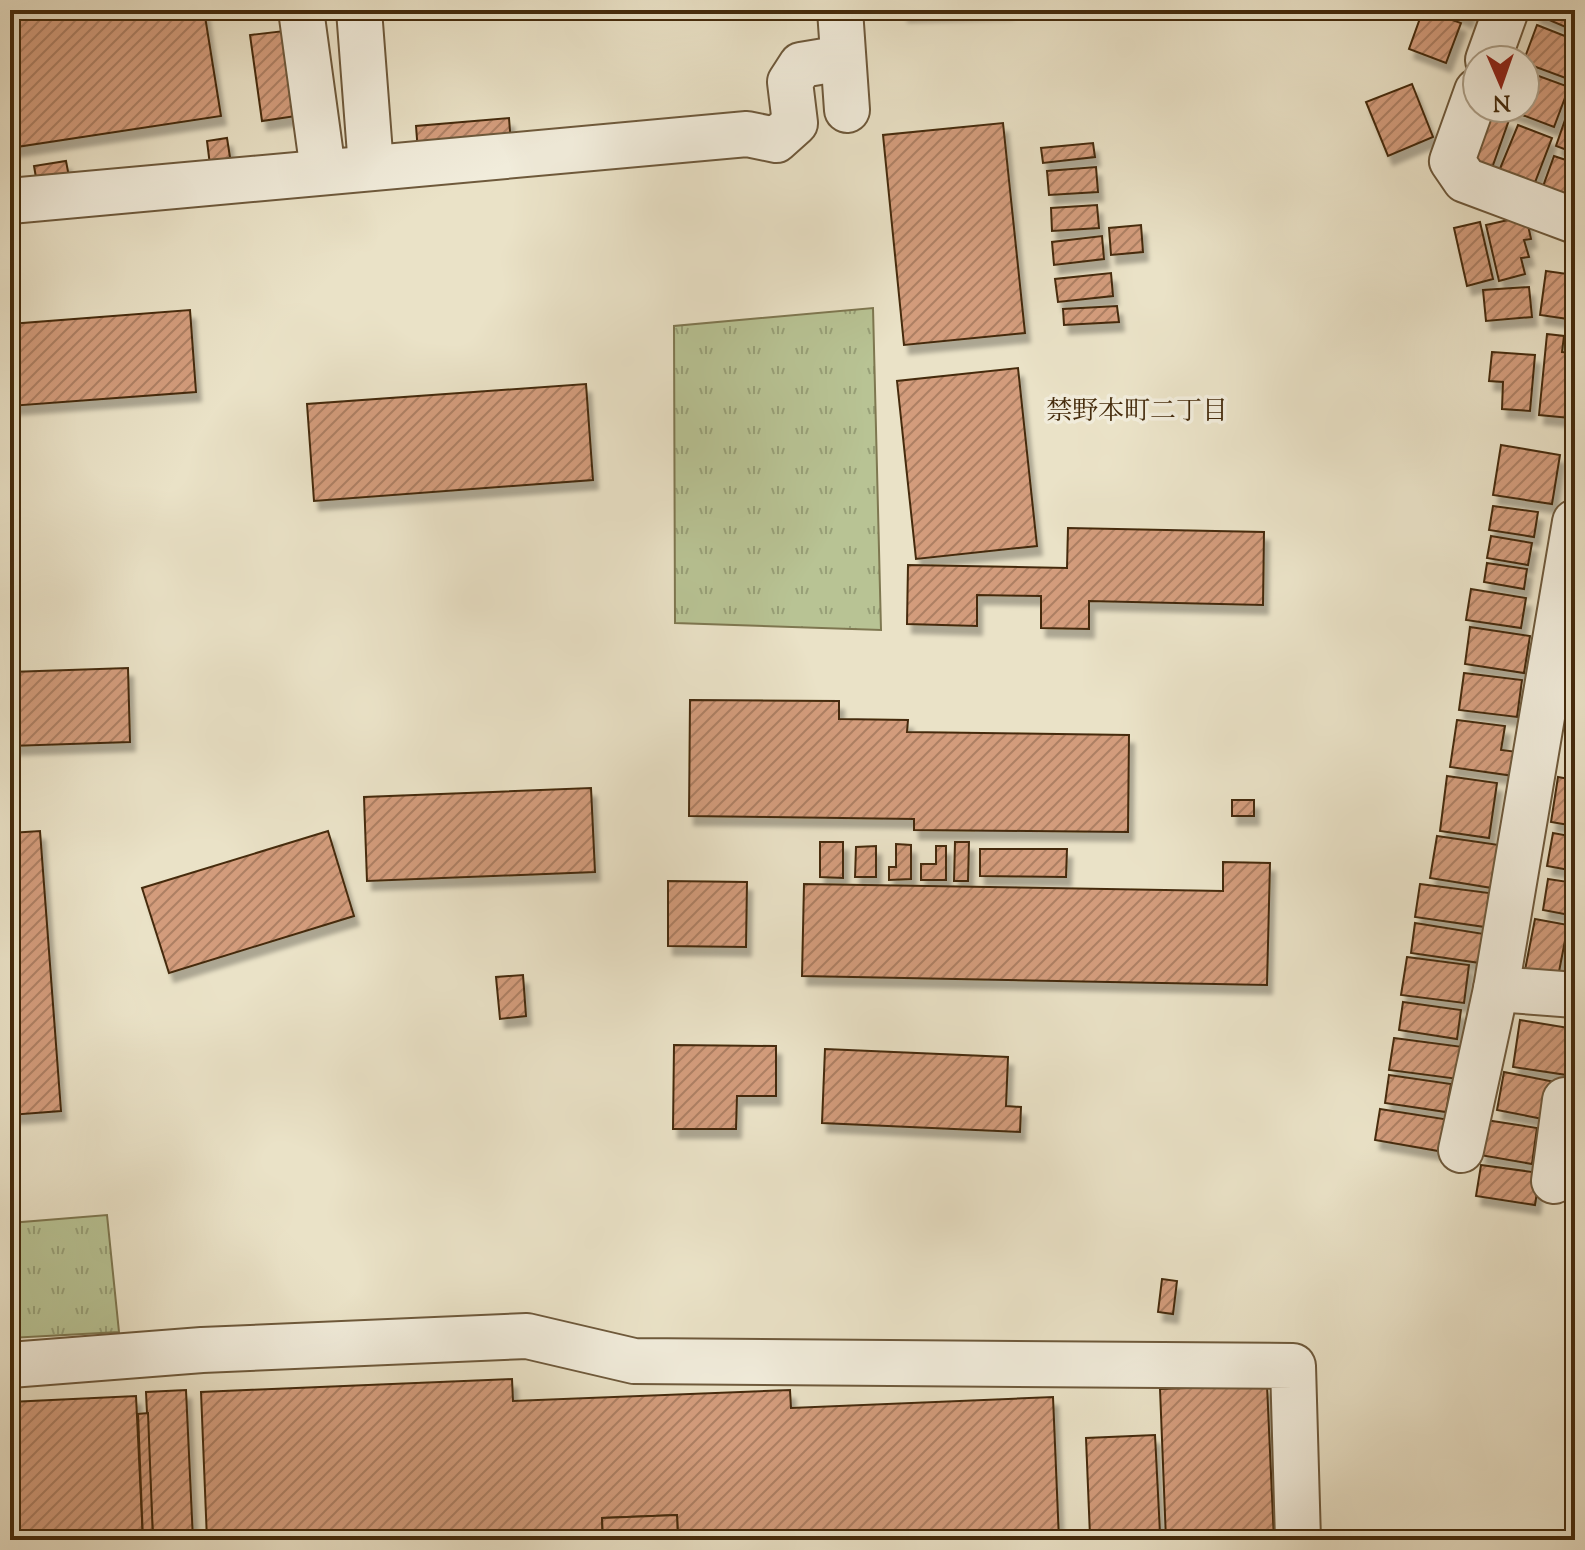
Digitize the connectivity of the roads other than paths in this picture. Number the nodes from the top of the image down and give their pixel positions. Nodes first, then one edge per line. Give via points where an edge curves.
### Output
1 (301, 10) edge
2 (359, 10) edge
3 (840, 10) edge
4 (1506, 10) edge
5 (1494, 44) edge
6 (843, 58) junction
7 (847, 110) dead end
8 (1465, 124) edge
9 (371, 167) junction
10 (323, 171) junction
11 (10, 201) edge
12 (1575, 221) edge
13 (1575, 522) edge
14 (1496, 989) junction
15 (1575, 995) edge
16 (1565, 1100) dead end
17 (1461, 1150) dead end
18 (1563, 1157) edge
19 (10, 1365) edge
20 (1298, 1540) edge

1 - 10 street
2 - 9 street
3 - 6 street
4 - 5 street
6 - 7 street
6 - 9 street via 801,65 790,82 795,123 776,140 747,134
8 - 12 street via 1452,161 1465,180
9 - 10 street
10 - 11 street
13 - 14 street
14 - 15 street
14 - 17 street
16 - 18 street
19 - 20 street via 202,1350 527,1336 634,1361 1293,1366

